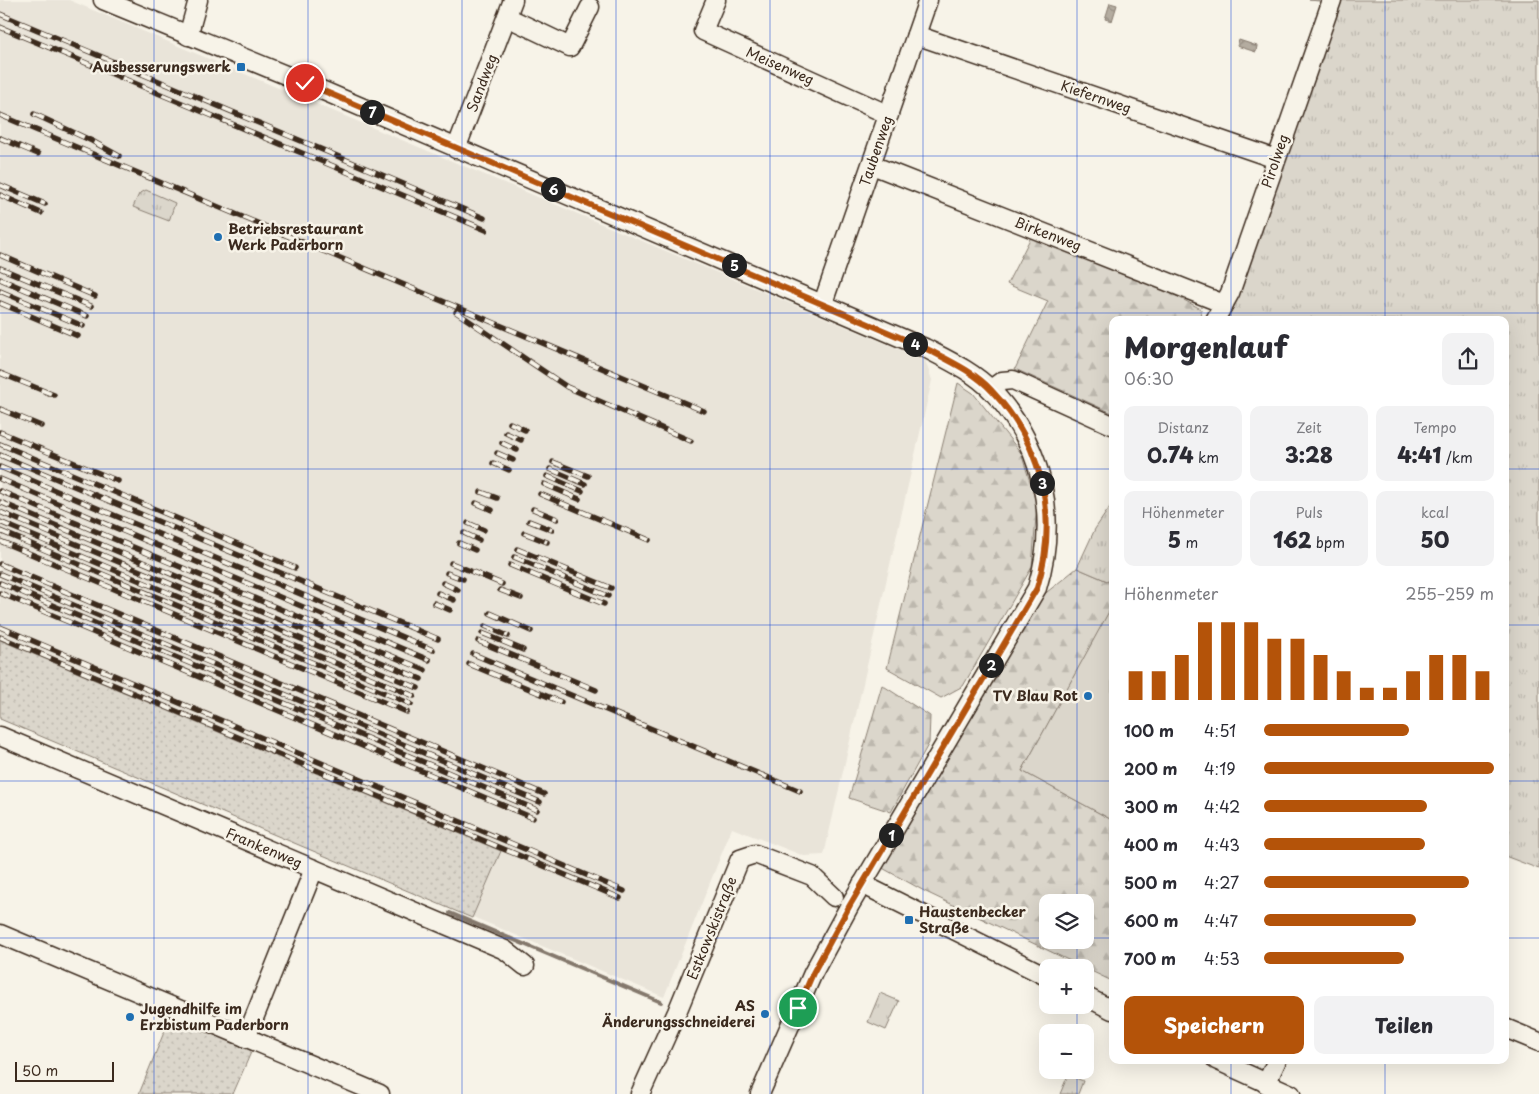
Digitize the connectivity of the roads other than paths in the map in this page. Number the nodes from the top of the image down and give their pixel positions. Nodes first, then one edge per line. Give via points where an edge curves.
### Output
1 (103, 0) edge
2 (198, 0) edge
3 (716, 0) edge
4 (928, 0) edge
5 (1332, 0) edge
6 (590, 6) dead end
7 (510, 8) edge
8 (916, 35) junction
9 (188, 36) junction
10 (889, 115) junction
11 (456, 149) junction
12 (1276, 159) junction
13 (872, 165) junction
14 (823, 303) junction
15 (1224, 304) junction
16 (1217, 316) edge
17 (991, 390) junction
18 (1109, 424) edge
19 (0, 736) edge
20 (314, 869) junction
21 (862, 884) junction
22 (834, 897) dead end
23 (0, 934) edge
24 (524, 966) dead end
25 (1039, 972) edge
26 (1094, 1001) edge
27 (1109, 1008) edge
28 (1509, 1030) edge
29 (246, 1038) junction
30 (1539, 1042) edge
31 (1224, 1064) edge
32 (1275, 1064) edge
33 (1266, 1084) junction
34 (380, 1094) edge
35 (640, 1094) edge
36 (760, 1094) edge
37 (1291, 1094) edge

1 - 9 street
2 - 9 street
3 - 10 street, Meisenweg via 703,32
4 - 8 street, Taubenweg
5 - 12 street, Pirolweg
6 - 7 street, Sandweg via 570,47
7 - 11 street, Sandweg
8 - 10 street, Taubenweg
8 - 12 street, Kiefernweg
9 - 11 street
10 - 13 street, Taubenweg
11 - 14 street
12 - 15 street, Pirolweg
13 - 14 street, Taubenweg
13 - 15 street, Birkenweg
14 - 17 street via 957,364
15 - 16 street, Pirolweg
17 - 18 street via 1002,381 1013,380
17 - 21 street via 1032,448 1047,501 1043,567 1037,588
19 - 20 street, Frankenweg
20 - 24 street, Frankenweg via 505,950
20 - 29 street
21 - 25 street
21 - 36 street via 813,973
22 - 35 street, Estkowskistraße via 812,876 788,866 755,854 740,859
23 - 29 street
26 - 27 street
28 - 30 street
29 - 34 street
31 - 33 street
32 - 33 street
33 - 37 street

